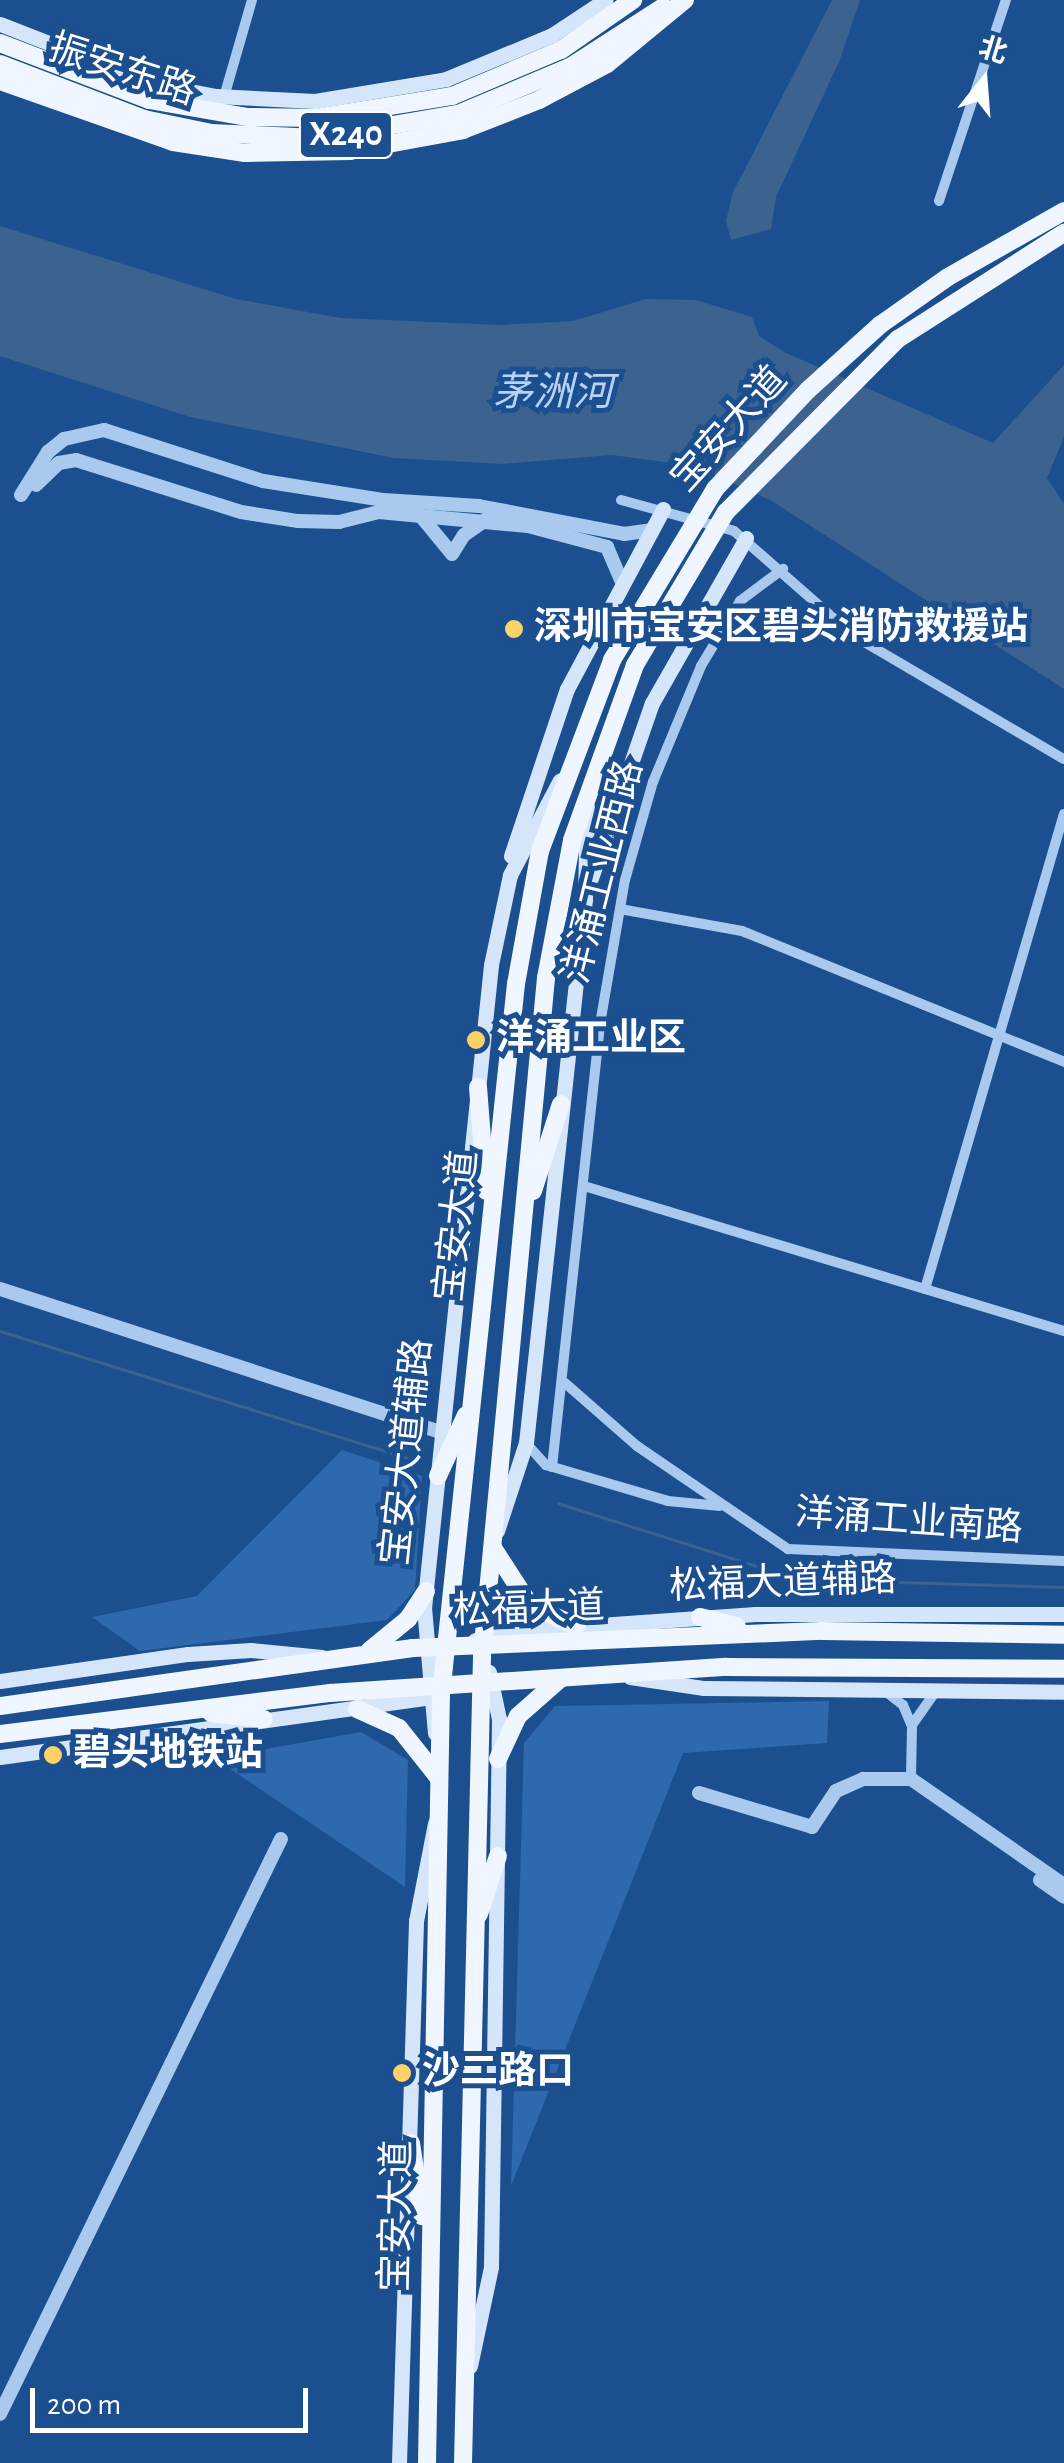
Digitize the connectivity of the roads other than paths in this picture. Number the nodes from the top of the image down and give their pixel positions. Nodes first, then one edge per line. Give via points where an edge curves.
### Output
1 (252, 0) edge
2 (605, 0) edge
3 (634, 0) edge
4 (672, 0) edge
5 (685, 0) edge
6 (1006, 0) edge
7 (0, 24) edge
8 (0, 43) edge
9 (0, 64) edge
10 (0, 81) edge
11 (224, 97) junction
12 (938, 201) dead end
13 (1064, 211) edge
14 (1064, 232) edge
15 (620, 500) dead end
16 (663, 509) junction
17 (420, 514) junction
18 (487, 519) junction
19 (651, 530) junction
20 (746, 538) junction
21 (783, 569) junction
22 (621, 580) junction
23 (573, 754) junction
24 (1064, 759) edge
25 (590, 778) junction
26 (1064, 814) edge
27 (504, 892) junction
28 (620, 909) junction
29 (584, 916) junction
30 (1000, 1036) junction
31 (1064, 1062) edge
32 (478, 1087) junction
33 (561, 1104) junction
34 (584, 1186) junction
35 (489, 1240) junction
36 (521, 1240) junction
37 (0, 1289) edge
38 (925, 1289) junction
39 (1064, 1331) edge
40 (565, 1383) junction
41 (472, 1396) junction
42 (442, 1434) junction
43 (526, 1443) junction
44 (549, 1466) junction
45 (438, 1476) junction
46 (518, 1477) junction
47 (720, 1506) junction
48 (492, 1544) junction
49 (1064, 1561) edge
50 (426, 1591) junction
51 (1064, 1614) edge
52 (700, 1617) junction
53 (576, 1626) junction
54 (766, 1632) junction
55 (1064, 1635) edge
56 (483, 1642) junction
57 (446, 1646) junction
58 (424, 1647) junction
59 (367, 1653) junction
60 (330, 1658) junction
61 (1064, 1669) edge
62 (616, 1674) junction
63 (562, 1678) junction
64 (0, 1681) edge
65 (486, 1683) junction
66 (873, 1688) junction
67 (942, 1689) junction
68 (435, 1691) junction
69 (1064, 1692) edge
70 (0, 1706) edge
71 (357, 1709) junction
72 (176, 1710) junction
73 (264, 1719) junction
74 (912, 1726) junction
75 (0, 1734) edge
76 (0, 1757) edge
77 (498, 1759) junction
78 (910, 1779) junction
79 (439, 1780) junction
80 (699, 1792) dead end
81 (438, 1810) junction
82 (280, 1839) dead end
83 (498, 1856) junction
84 (1064, 1885) edge
85 (1064, 1897) edge
86 (473, 1934) junction
87 (411, 2142) junction
88 (430, 2272) junction
89 (464, 2389) junction
90 (0, 2414) edge
91 (400, 2463) edge
92 (427, 2463) edge
93 (463, 2463) edge

1 - 11 street
2 - 11 main road via 518,52 414,88 316,101
3 - 8 main road, 振安东路 / X240 via 561,50 452,96 316,118 247,117 149,100
4 - 9 main road, 振安东路 / X240 via 532,85 422,124 333,136 246,136 176,126
5 - 10 main road via 607,64 539,100 463,130 350,151 244,152 173,142
6 - 12 street
7 - 11 main road via 122,74
13 - 23 main road, 宝安大道 via 898,311 747,453 673,550
14 - 25 main road, 宝安大道 via 911,328 750,486 670,597
15 - 16 street
16 - 19 main road
16 - 20 street
17 - 18 street
17 - 18 street via 452,554
17 - 19 street via 298,522 241,512 76,460 45,474 24,496 48,452 64,439 104,430 218,470 383,500 479,506 624,534
18 - 22 street via 608,547
19 - 22 main road
20 - 21 street
20 - 29 main road via 680,645 641,728
21 - 24 street via 866,644
21 - 28 street, 洋涌工业西路 via 740,600 695,679 652,782
22 - 27 main road via 548,731
23 - 27 main road, 宝安大道辅路
23 - 35 main road, 宝安大道 via 526,917
25 - 29 main road
25 - 36 main road, 宝安大道 via 549,956
26 - 30 street
27 - 32 main road, 宝安大道辅路
28 - 30 street via 742,931
28 - 34 street, 洋涌工业西路
29 - 33 main road
30 - 31 street
30 - 38 street
32 - 35 main road
32 - 42 main road, 宝安大道辅路
33 - 36 main road
33 - 43 main road
34 - 38 street
34 - 40 street, 洋涌工业西路
35 - 41 main road, 宝安大道
36 - 48 main road, 宝安大道
37 - 42 street
38 - 39 street
40 - 44 street, 洋涌工业西路
40 - 47 street, 洋涌工业南路
41 - 45 main road
41 - 57 main road, 宝安大道
42 - 45 main road, 宝安大道辅路
43 - 44 street
43 - 46 main road
44 - 46 street
44 - 47 street via 668,1501
45 - 50 main road, 宝安大道辅路
46 - 48 main road
47 - 49 street, 洋涌工业南路 via 773,1542 806,1553
48 - 53 main road via 530,1605
48 - 56 main road, 宝安大道
50 - 58 main road, 宝安大道辅路
50 - 59 main road via 408,1619
51 - 52 main road, 松福大道辅路
52 - 53 main road, 松福大道辅路
52 - 54 main road
53 - 56 main road, 松福大道辅路
54 - 55 main road, 松福大道
54 - 56 main road, 松福大道
56 - 57 main road, 松福大道
56 - 65 main road, 宝安大道
57 - 58 main road, 松福大道
57 - 68 main road, 宝安大道
58 - 59 main road, 松福大道
58 - 68 main road, 宝安大道辅路
59 - 60 main road, 松福大道
60 - 64 main road via 251,1650 188,1654
60 - 70 main road, 松福大道
61 - 62 main road, 松福大道 via 836,1664
62 - 63 main road, 松福大道
62 - 66 main road via 704,1688
63 - 65 main road, 松福大道
63 - 77 main road via 518,1716
65 - 68 main road, 松福大道
65 - 77 main road
65 - 86 main road, 宝安大道
66 - 67 main road
66 - 74 street via 898,1699
67 - 69 main road
67 - 74 street via 924,1701
68 - 71 main road
68 - 72 main road, 松福大道
68 - 79 main road, 宝安大道
71 - 73 main road
71 - 79 main road via 407,1735
72 - 73 main road
72 - 75 main road, 松福大道
73 - 76 main road
74 - 78 street
77 - 83 main road
78 - 80 street via 863,1779 836,1791 812,1827
78 - 84 street
78 - 85 street via 925,1798
79 - 81 main road, 宝安大道
81 - 87 main road via 416,1921
81 - 88 main road, 宝安大道
82 - 90 street
83 - 86 main road
83 - 89 main road via 491,2267
86 - 89 main road, 宝安大道
87 - 88 main road
87 - 91 main road
88 - 92 main road, 宝安大道
89 - 93 main road, 宝安大道

